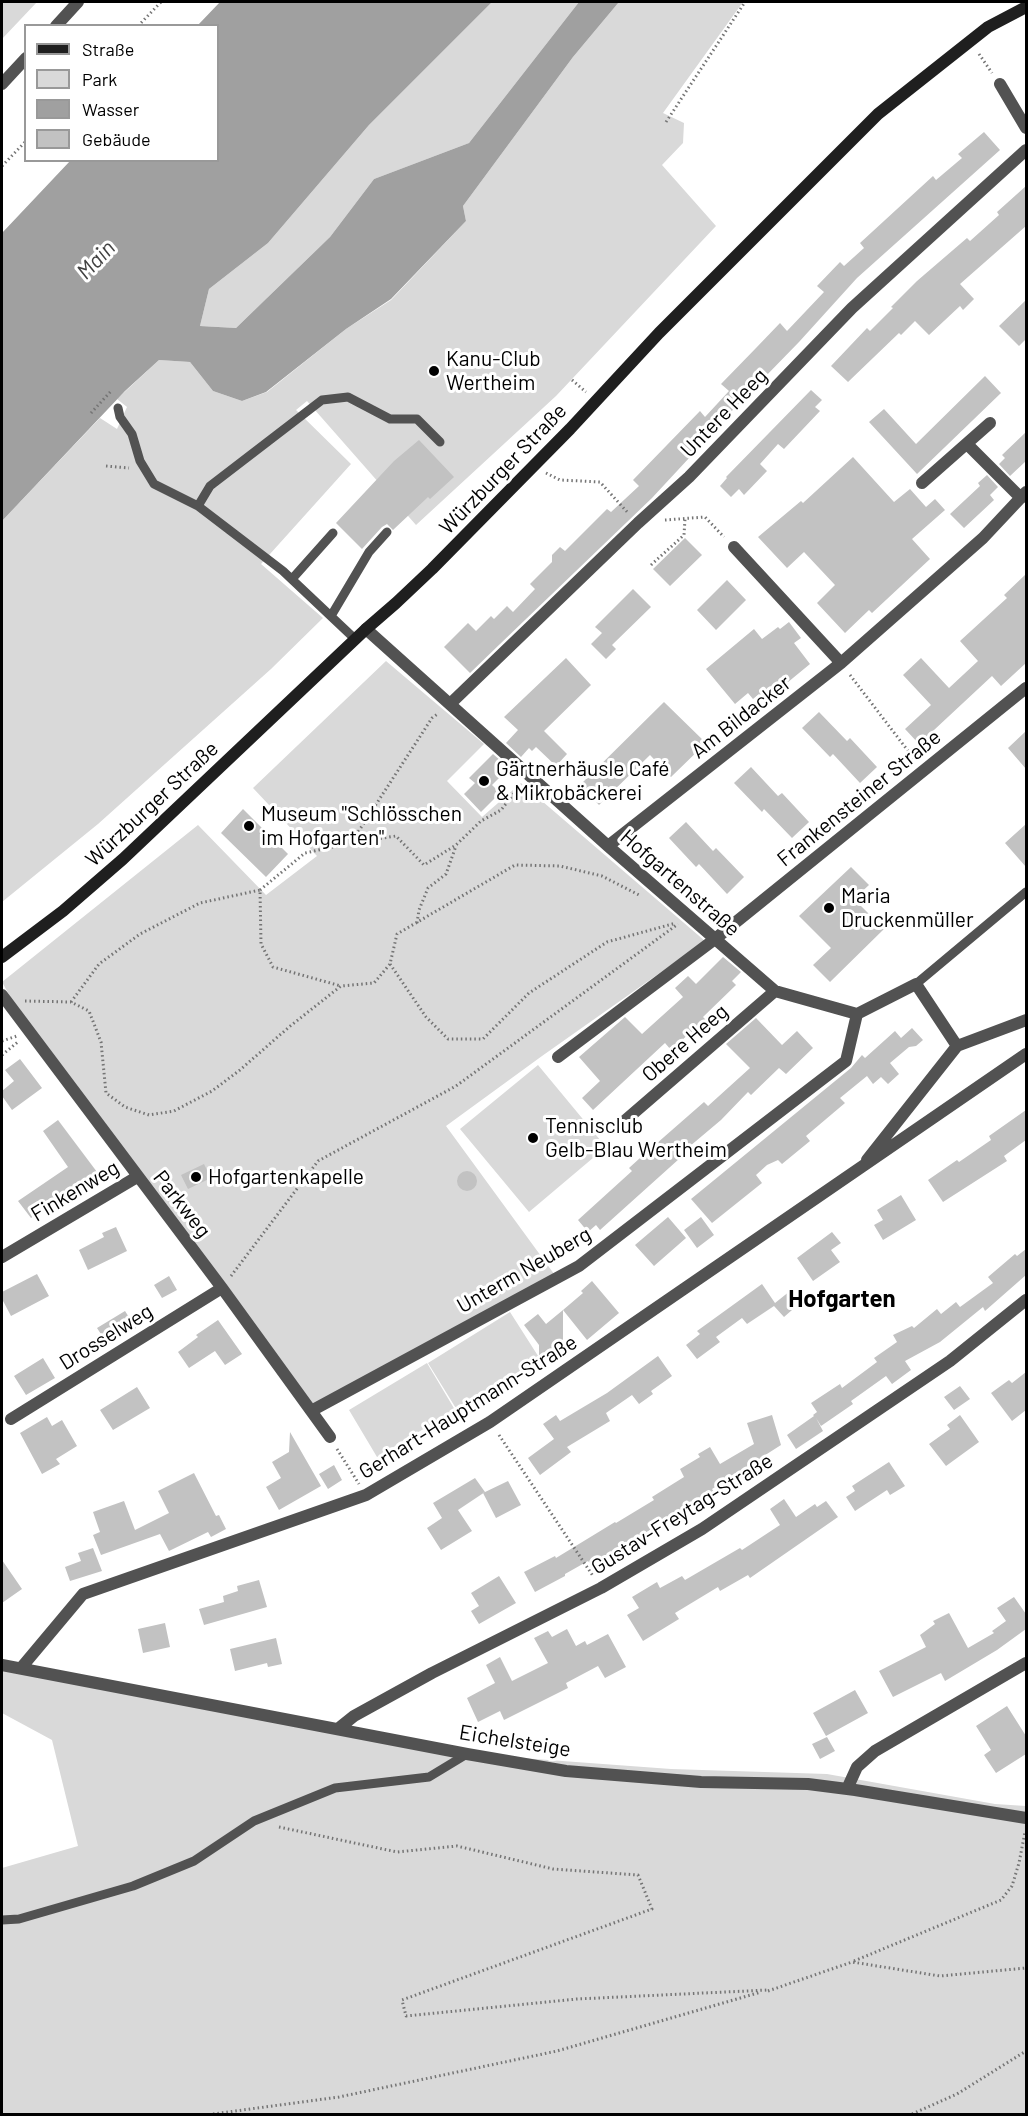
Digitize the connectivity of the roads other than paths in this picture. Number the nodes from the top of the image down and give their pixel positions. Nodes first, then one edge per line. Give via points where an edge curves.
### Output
1 (78, 2) edge
2 (1026, 7) edge
3 (58, 24) edge
4 (24, 60) edge
5 (2, 84) edge
6 (1000, 84) road end
7 (1026, 128) edge
8 (1026, 150) edge
9 (116, 414) dead end
10 (990, 423) dead end
11 (440, 442) dead end
12 (967, 444) junction
13 (922, 483) dead end
14 (1024, 495) edge
15 (198, 507) junction
16 (387, 532) dead end
17 (333, 533) dead end
18 (732, 545) road end
19 (292, 579) junction
20 (331, 616) junction
21 (366, 628) junction
22 (356, 639) junction
23 (842, 663) junction
24 (1026, 688) edge
25 (450, 704) junction
26 (608, 846) junction
27 (1026, 892) edge
28 (715, 939) junction
29 (2, 957) edge
30 (916, 984) junction
31 (775, 991) junction
32 (3, 997) edge
33 (857, 1014) junction
34 (1026, 1020) edge
35 (957, 1046) junction
36 (1026, 1054) edge
37 (558, 1058) dead end
38 (621, 1125) dead end
39 (858, 1170) junction
40 (137, 1177) junction
41 (2, 1257) edge
42 (222, 1287) junction
43 (1026, 1300) edge
44 (311, 1411) junction
45 (11, 1419) dead end
46 (330, 1437) road end
47 (1026, 1663) edge
48 (2, 1665) edge
49 (21, 1668) junction
50 (339, 1728) junction
51 (467, 1754) junction
52 (847, 1789) junction
53 (1026, 1818) edge
54 (2, 1920) edge

1 - 3 street
2 - 21 main road, Würzburger Straße via 988,27 878,114 659,333 534,466 410,590
4 - 5 street
6 - 7 street
8 - 25 street, Untere Heeg via 852,308 689,477
9 - 15 lane via 132,434 140,461 154,484
10 - 12 street
11 - 15 lane via 417,419 390,418 348,397 322,400 210,486
12 - 13 street
12 - 14 street, Am Bildacker
14 - 23 street, Am Bildacker via 983,538
15 - 19 lane
16 - 20 lane via 369,552
17 - 19 lane
18 - 23 street
19 - 20 lane
20 - 22 lane
21 - 22 main road, Würzburger Straße
21 - 25 street, Hofgartenstraße
22 - 29 main road, Würzburger Straße via 123,859
23 - 26 street, Am Bildacker
24 - 28 street, Frankensteiner Straße
25 - 26 street, Hofgartenstraße
26 - 28 street, Hofgartenstraße
27 - 30 lane
28 - 31 street, Hofgartenstraße
28 - 37 street
30 - 33 street
30 - 35 street
31 - 33 street, Hofgartenstraße
31 - 38 street, Obere Heeg
32 - 40 street, Parkweg
33 - 44 street, Unterm Neuberg via 846,1061 579,1266
34 - 35 street
35 - 39 street, Gerhart-Hauptmann-Straße
36 - 39 street, Gerhart-Hauptmann-Straße
39 - 49 street, Gerhart-Hauptmann-Straße via 490,1422 366,1495 83,1594
40 - 41 street, Finkenweg
40 - 42 street, Parkweg
42 - 44 street, Parkweg
42 - 45 street, Drosselweg
43 - 50 street, Gustav-Freytag-Straße via 950,1361 702,1529 601,1588 432,1673
44 - 46 street, Parkweg
47 - 52 street via 875,1752 857,1767
48 - 49 street, Eichelsteige
49 - 50 street, Eichelsteige
50 - 51 street, Eichelsteige
51 - 52 street, Eichelsteige via 566,1771
51 - 54 lane via 429,1777 334,1788 254,1821 194,1861 133,1886 19,1919
52 - 53 street, Eichelsteige

